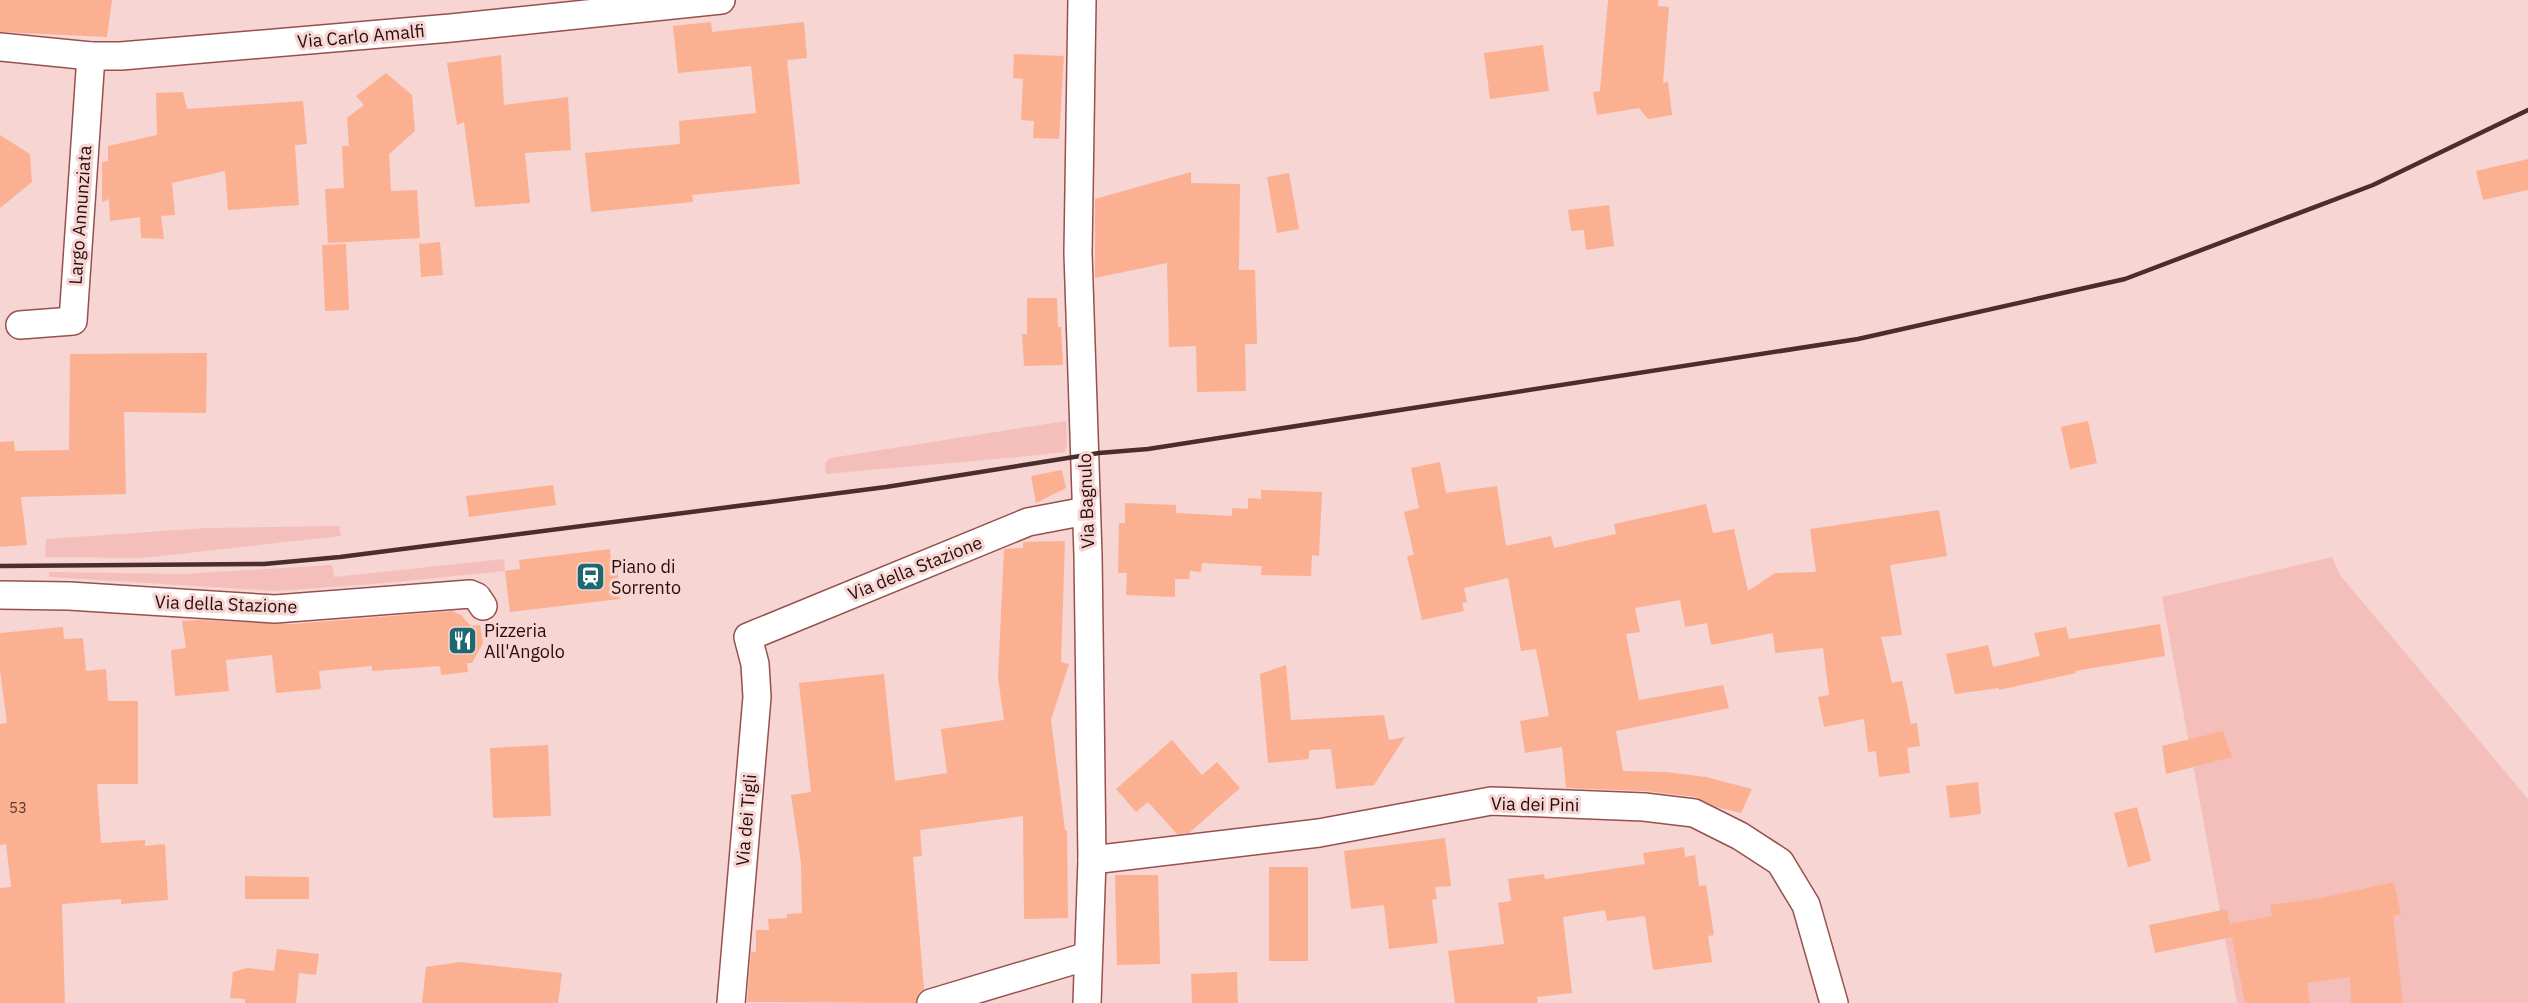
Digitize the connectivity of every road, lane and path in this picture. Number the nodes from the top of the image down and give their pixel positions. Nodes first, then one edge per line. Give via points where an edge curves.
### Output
1 (721, 0) edge
2 (1082, 0) edge
3 (0, 47) edge
4 (91, 56) junction
5 (20, 326) dead end
6 (1086, 511) junction
7 (0, 595) edge
8 (483, 606) dead end
9 (748, 637) joint
10 (1092, 860) junction
11 (1088, 956) junction
12 (730, 1003) edge
13 (931, 1003) edge
14 (1087, 1003) edge
15 (1834, 1003) edge

1 - 4 street, Via Carlo Amalfi via 452,28
2 - 6 street, Via Bagnulo via 1078,253
3 - 4 street, Via Carlo Amalfi
4 - 5 street, Largo Annunziata via 73,321
6 - 9 street, Via della Stazione via 1028,522
6 - 10 street, Via Bagnulo
7 - 8 street, Via della Stazione via 275,609 470,594
9 - 12 street, Via dei Tigli via 757,697
10 - 11 street, Via Bagnulo
10 - 15 street, Via dei Pini via 1319,833 1491,801 1644,807 1694,813 1780,862 1806,905
11 - 13 street
11 - 14 street, Via Bagnulo

